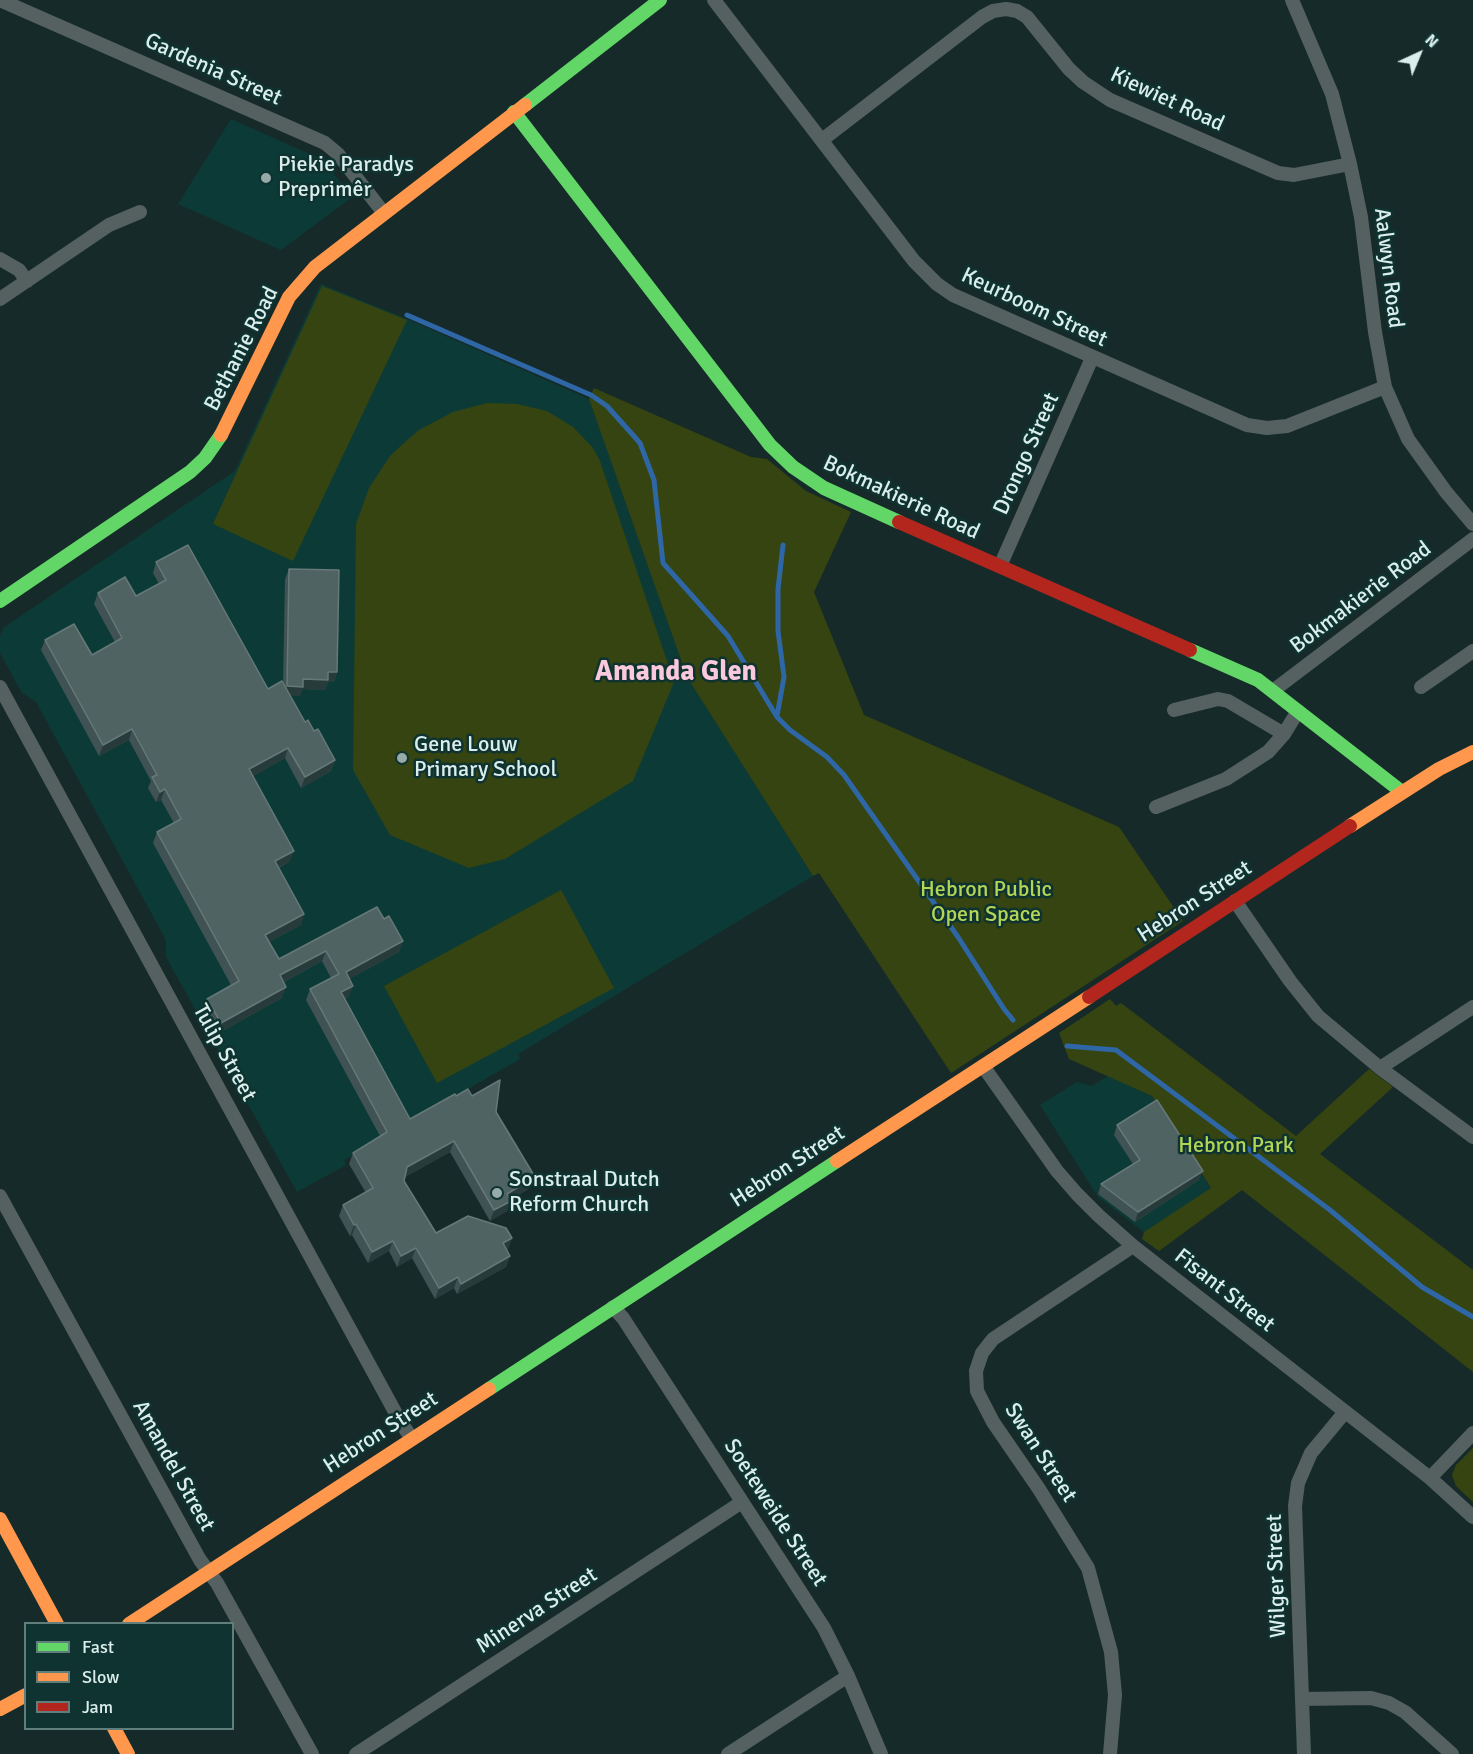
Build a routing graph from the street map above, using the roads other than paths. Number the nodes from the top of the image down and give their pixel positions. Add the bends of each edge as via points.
1 (0, 0) edge
2 (660, 0) edge
3 (714, 0) edge
4 (1292, 0) edge
5 (514, 112) junction
6 (822, 140) junction
7 (1350, 164) junction
8 (140, 212) dead end
9 (383, 212) junction
10 (0, 259) edge
11 (27, 281) junction
12 (0, 299) edge
13 (1092, 358) junction
14 (1385, 387) junction
15 (1473, 524) edge
16 (1473, 539) edge
17 (1000, 566) junction
18 (0, 601) edge
19 (1473, 651) edge
20 (0, 687) edge
21 (1421, 687) dead end
22 (1274, 690) junction
23 (1174, 710) dead end
24 (1298, 711) junction
25 (1284, 734) junction
26 (1473, 752) edge
27 (1402, 792) junction
28 (1156, 807) dead end
29 (1235, 901) junction
30 (1473, 1007) edge
31 (983, 1065) junction
32 (1380, 1068) junction
33 (1473, 1137) edge
34 (0, 1196) edge
35 (1133, 1246) junction
36 (613, 1307) junction
37 (1345, 1412) junction
38 (1473, 1433) edge
39 (412, 1439) junction
40 (1430, 1478) junction
41 (742, 1502) junction
42 (1473, 1517) edge
43 (0, 1519) edge
44 (209, 1571) junction
45 (56, 1622) edge
46 (131, 1622) edge
47 (848, 1676) junction
48 (24, 1696) edge
49 (1302, 1699) junction
50 (0, 1709) edge
51 (115, 1730) edge
52 (128, 1754) edge
53 (312, 1754) edge
54 (356, 1754) edge
55 (728, 1754) edge
56 (881, 1754) edge
57 (1110, 1754) edge
58 (1304, 1754) edge
59 (1452, 1754) edge

1 - 9 street, Gardenia Street via 325,143
2 - 5 street, Bethanie Road
3 - 6 street, Keurboom Street
4 - 7 street, Aalwyn Road via 1332,94
5 - 9 street, Bethanie Road
5 - 17 street, Bokmakierie Road via 779,455 824,488
6 - 7 street, Kiewiet Road via 982,17 1006,9 1027,17 1069,69 1110,100 1278,173 1294,175
6 - 13 street, Keurboom Street via 914,261 937,284 973,306
7 - 14 street, Aalwyn Road
8 - 11 street via 109,225
9 - 18 street, Bethanie Road via 320,262 289,297 225,430 205,458
10 - 11 street via 19,270
11 - 12 street
13 - 14 street, Keurboom Street via 1237,422 1257,427 1287,426
13 - 17 street, Drongo Street
14 - 15 street, Aalwyn Road via 1408,439
16 - 22 street, Bokmakierie Road
17 - 22 street, Bokmakierie Road
19 - 21 street
20 - 39 street, Tulip Street
22 - 24 street, Bokmakierie Road
23 - 25 street via 1228,700
24 - 25 street
24 - 27 street, Bokmakierie Road
25 - 28 street via 1268,752 1226,779
26 - 27 street, Hebron Street
27 - 29 street, Hebron Street
29 - 31 street, Hebron Street
29 - 32 street via 1306,1003
30 - 32 street
31 - 35 street, Fisant Street via 1057,1171
31 - 36 street, Hebron Street
32 - 33 street
34 - 44 street, Amandel Street
35 - 37 street, Fisant Street
35 - 57 street, Swan Street via 993,1339 978,1362 976,1381 981,1401 993,1422 1088,1568 1111,1652 1115,1695
36 - 39 street, Hebron Street
36 - 41 street, Soeteweide Street
37 - 40 street, Fisant Street
37 - 49 street, Wilger Street via 1311,1453 1298,1483 1295,1506
38 - 40 street
39 - 44 street, Hebron Street
40 - 42 street, Fisant Street
41 - 47 street, Soeteweide Street via 824,1628
41 - 54 street, Minerva Street
43 - 45 street
44 - 46 street, Hebron Street
44 - 53 street, Amandel Street
47 - 55 street
47 - 56 street, Soeteweide Street
48 - 50 street
49 - 58 street, Wilger Street
49 - 59 street via 1371,1698 1389,1703 1405,1712
51 - 52 street

